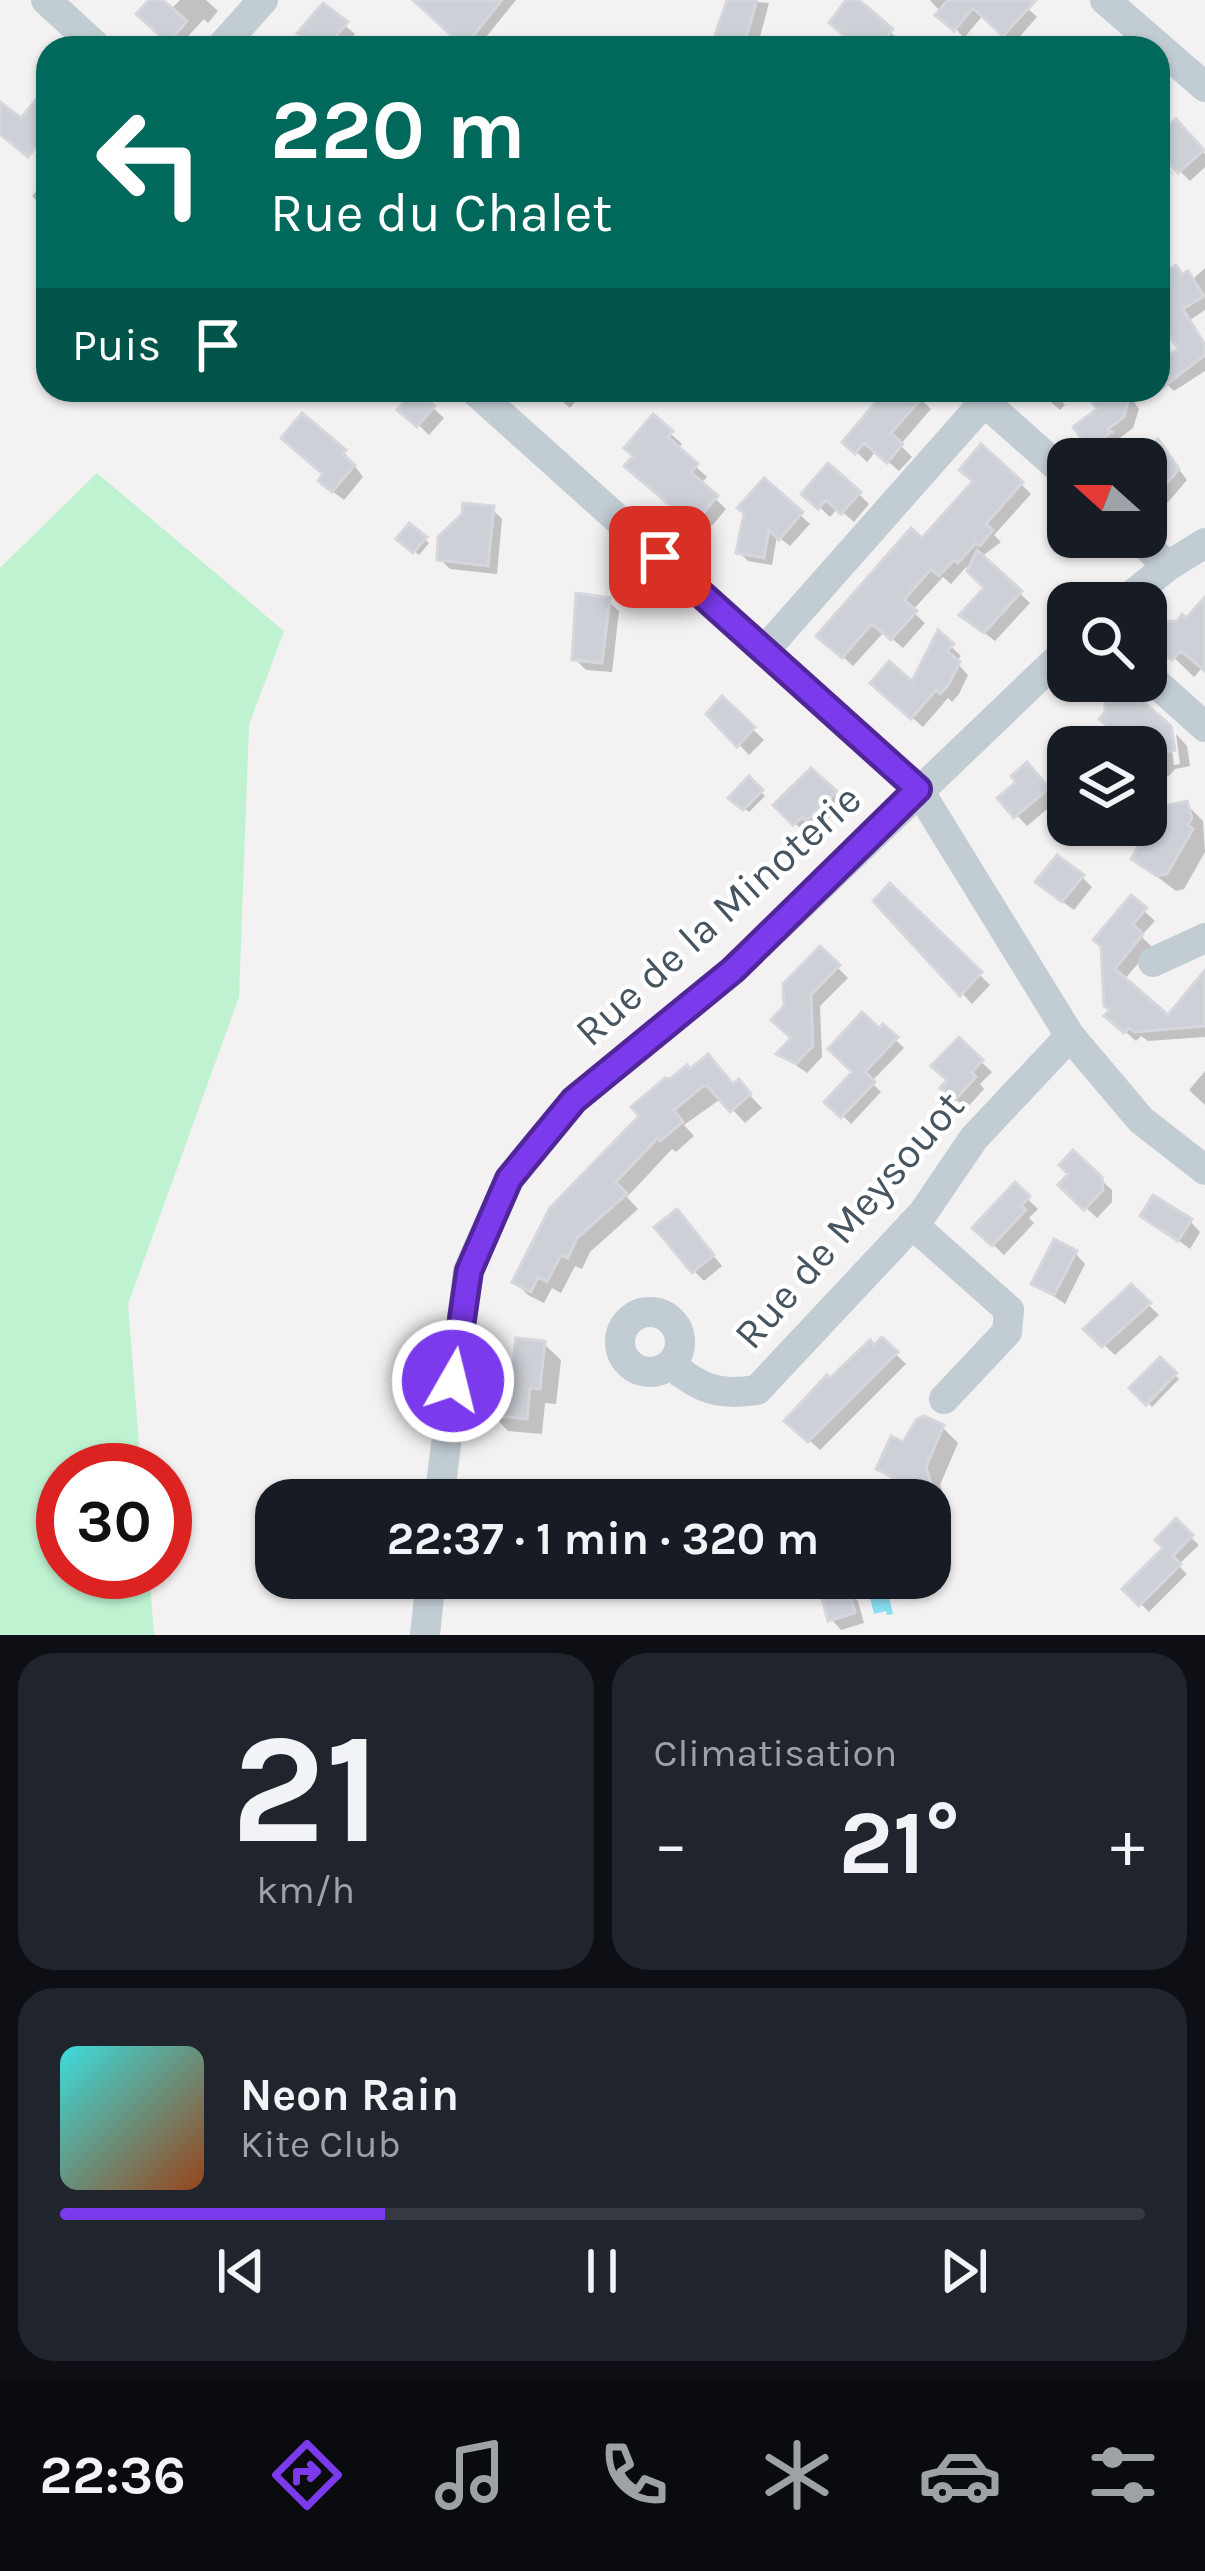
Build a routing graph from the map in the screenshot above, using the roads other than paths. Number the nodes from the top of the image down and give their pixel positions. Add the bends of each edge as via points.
1 (46, 0) edge
2 (263, 0) edge
3 (1105, 0) edge
4 (85, 36) edge
5 (231, 36) edge
6 (1146, 36) edge
7 (1170, 57) edge
8 (1205, 87) edge
9 (487, 402) edge
10 (973, 402) edge
11 (985, 402) edge
12 (1047, 457) edge
13 (1205, 543) edge
14 (1159, 558) edge
15 (1168, 566) junction
16 (1148, 582) edge
17 (764, 651) junction
18 (1047, 669) edge
19 (1167, 693) edge
20 (1205, 727) edge
21 (918, 789) junction
22 (1205, 938) edge
23 (1153, 962) dead end
24 (1070, 1036) junction
25 (1205, 1171) edge
26 (912, 1224) junction
27 (671, 1364) dead end
28 (944, 1399) dead end
29 (442, 1479) edge
30 (429, 1599) edge
31 (425, 1635) edge

1 - 4 street
2 - 5 street
3 - 6 street
7 - 8 street
9 - 17 street
10 - 17 street
11 - 12 street
13 - 15 street
14 - 15 street
15 - 16 street
17 - 21 street
18 - 21 street, Rue de la Minoterie
19 - 20 street
21 - 24 street
21 - 29 street, Rue de la Minoterie via 733,970 574,1100 509,1179 469,1271
22 - 23 street
24 - 25 street via 1141,1120
24 - 26 street, Rue de Meysouot via 974,1138
26 - 27 street, Rue de Meysouot via 757,1390 726,1395
26 - 28 street via 1009,1310 1007,1332
30 - 31 street

